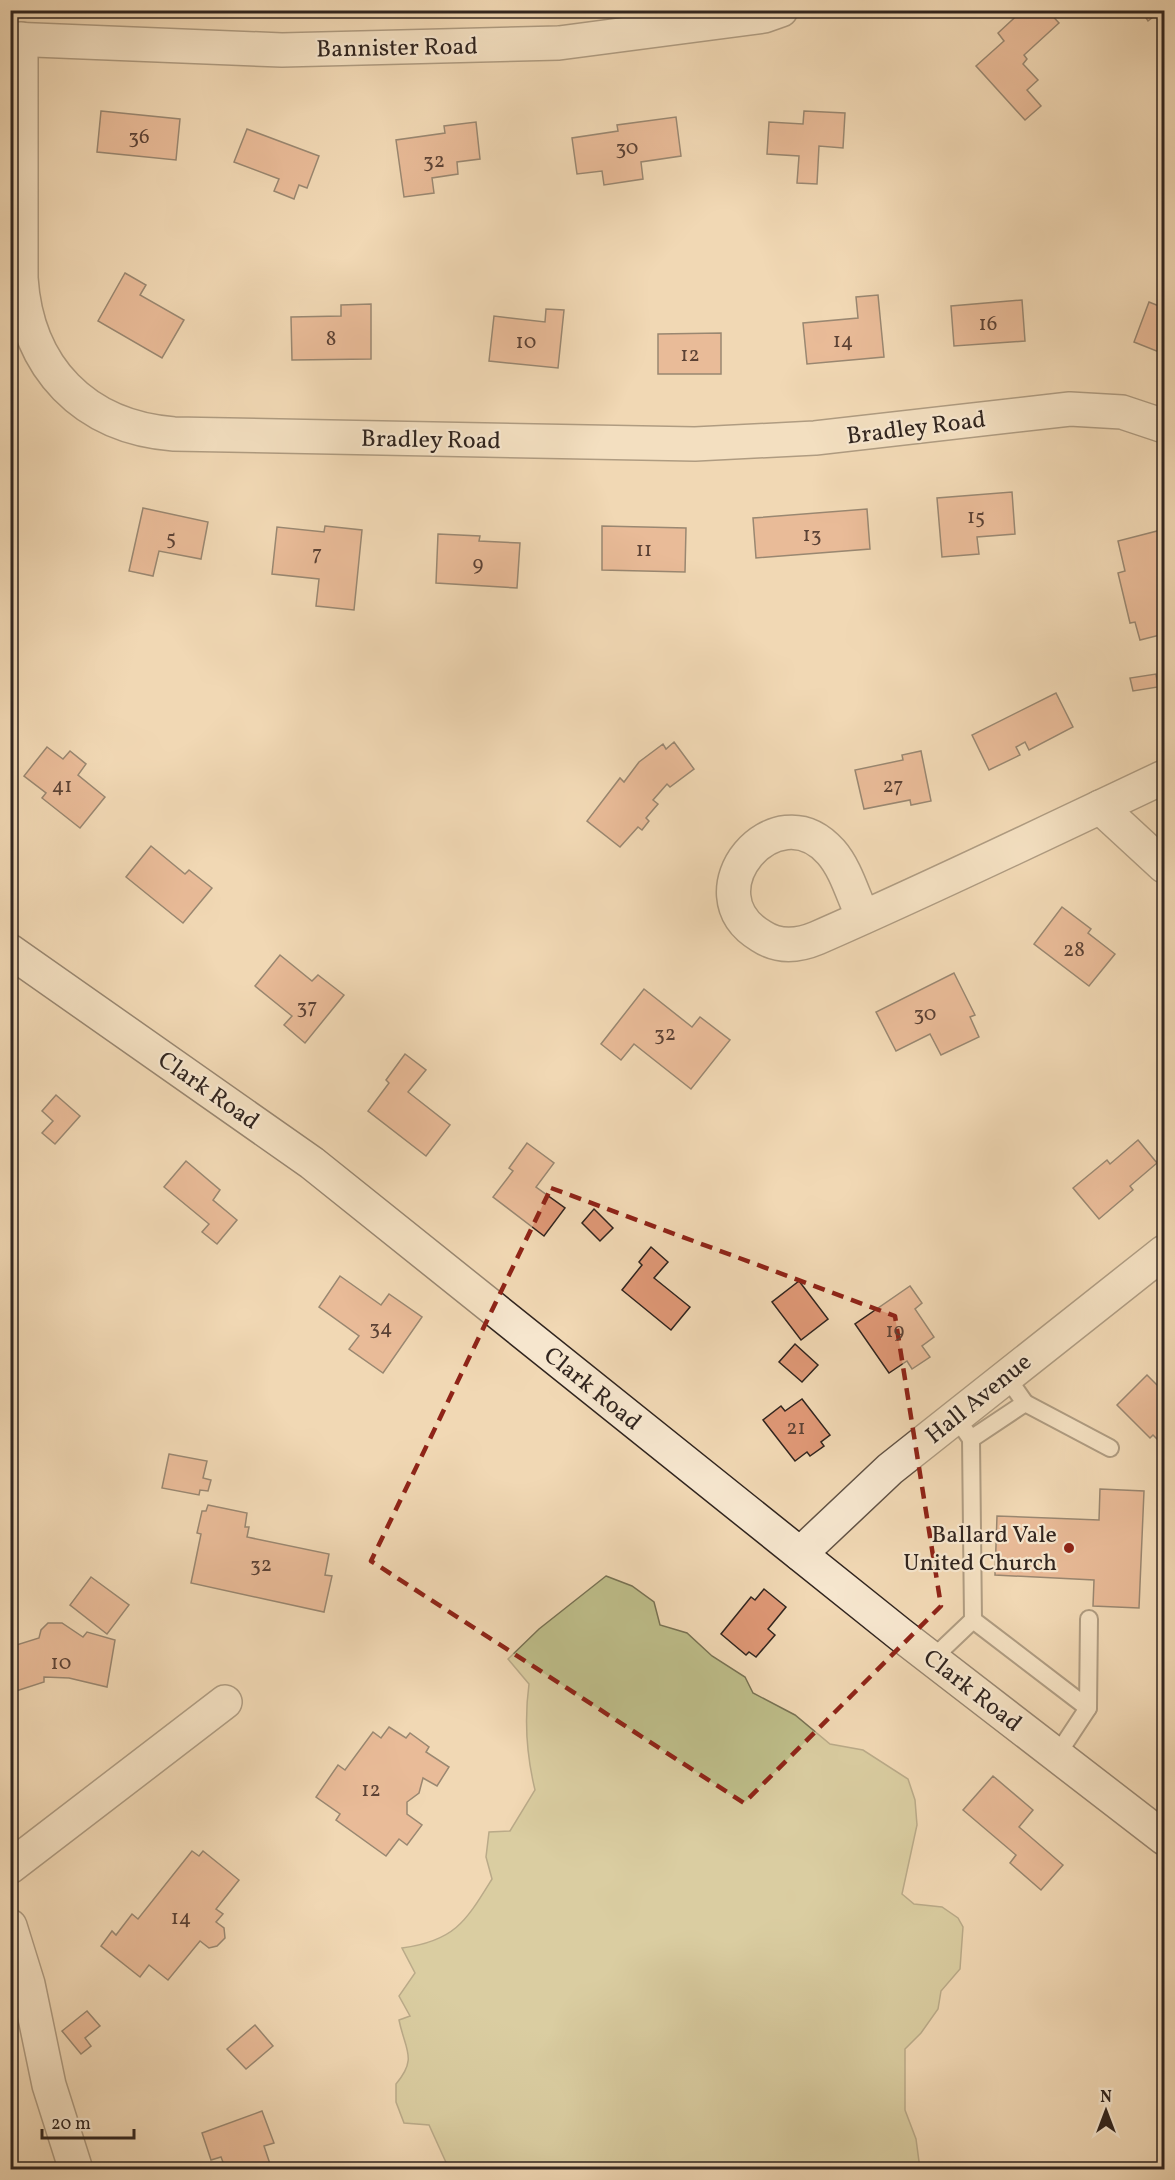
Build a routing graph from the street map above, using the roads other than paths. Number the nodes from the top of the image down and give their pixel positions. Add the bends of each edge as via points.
1 (781, 10) edge
2 (16, 39) edge
3 (1164, 426) edge
4 (1164, 777) edge
5 (1100, 807) junction
6 (1164, 866) edge
7 (862, 917) dead end
8 (10, 951) edge
9 (1164, 1252) edge
10 (1006, 1376) junction
11 (1025, 1403) junction
12 (963, 1428) junction
13 (1110, 1448) dead end
14 (800, 1554) junction
15 (1089, 1619) dead end
16 (973, 1620) junction
17 (932, 1659) junction
18 (225, 1702) dead end
19 (1088, 1708) junction
20 (1057, 1755) junction
21 (1164, 1838) edge
22 (10, 1867) edge
23 (10, 1926) edge
24 (76, 2169) edge

1 - 2 street, Bannister Road via 764,16 559,43 282,50
2 - 3 street, Bradley Road via 21,278 28,325 65,387 94,410 126,426 174,434 695,444 815,438 1070,409 1122,412
4 - 5 street
5 - 6 street
5 - 7 street
8 - 14 street, Clark Road via 312,1163
9 - 10 street, Hall Avenue
10 - 11 lane
10 - 12 street, Hall Avenue
11 - 12 lane
11 - 13 lane
12 - 14 street, Hall Avenue via 890,1468
12 - 16 lane
14 - 17 street, Clark Road
15 - 19 lane
16 - 17 lane
16 - 19 lane
17 - 20 street, Clark Road
18 - 22 street
19 - 20 lane
20 - 21 street, Clark Road
23 - 24 street via 28,1984 49,2085

